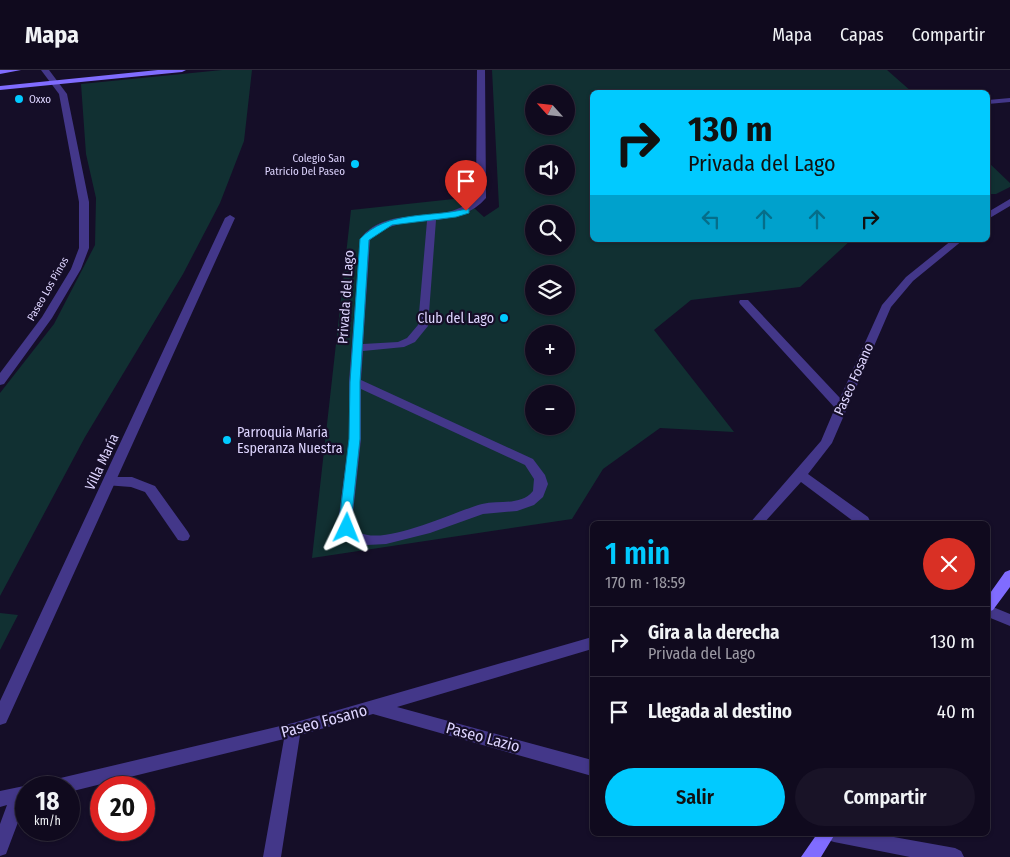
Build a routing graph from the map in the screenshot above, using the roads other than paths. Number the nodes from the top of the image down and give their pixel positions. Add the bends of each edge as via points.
1 (16, 70) edge
2 (45, 70) edge
3 (182, 70) edge
4 (480, 70) edge
5 (0, 72) edge
6 (55, 82) junction
7 (0, 88) edge
8 (1010, 100) edge
9 (990, 102) edge
10 (1010, 202) edge
11 (990, 215) edge
12 (432, 216) junction
13 (230, 218) dead end
14 (956, 242) edge
15 (744, 302) dead end
16 (357, 348) junction
17 (0, 381) edge
18 (355, 382) junction
19 (842, 408) junction
20 (800, 475) junction
21 (109, 482) junction
22 (758, 521) edge
23 (863, 521) dead end
24 (183, 536) dead end
25 (1010, 576) edge
26 (990, 603) edge
27 (990, 612) edge
28 (1010, 620) edge
29 (590, 644) edge
30 (373, 707) junction
31 (0, 718) edge
32 (293, 730) junction
33 (590, 767) edge
34 (80, 781) edge
35 (15, 796) edge
36 (0, 799) edge
37 (15, 813) edge
38 (826, 836) edge
39 (845, 836) edge
40 (0, 848) edge
41 (272, 857) edge
42 (810, 857) edge
43 (955, 857) edge

1 - 5 street
2 - 6 street, Paseo Los Pinos
3 - 6 street
4 - 12 street, Privada del Lago via 481,198 476,206 456,215
6 - 7 street
6 - 17 street, Paseo Los Pinos via 63,94 84,202 84,248 76,269 47,318
8 - 9 street
10 - 11 street
12 - 16 street, Privada del Lago via 389,222 365,239
12 - 16 street via 424,326 411,340 400,345
13 - 21 street, Villa María
14 - 19 street, Paseo Fosano via 893,296
15 - 19 street
16 - 18 street, Privada del Lago
18 - 18 street, Privada del Lago via 519,457 536,468 542,484 539,492 525,504 485,508 388,540 369,541 354,536 345,523 355,439
19 - 20 street, Paseo Fosano via 826,442
20 - 22 street, Paseo Fosano
20 - 23 street
21 - 24 street via 132,482 150,489
21 - 31 street, Villa María
25 - 26 street
27 - 28 street
29 - 30 street, Paseo Fosano
30 - 32 street, Paseo Fosano
30 - 33 street, Paseo Lazio
32 - 34 street, Paseo Fosano
32 - 41 street
35 - 36 street
37 - 40 street
38 - 42 street
39 - 43 street

